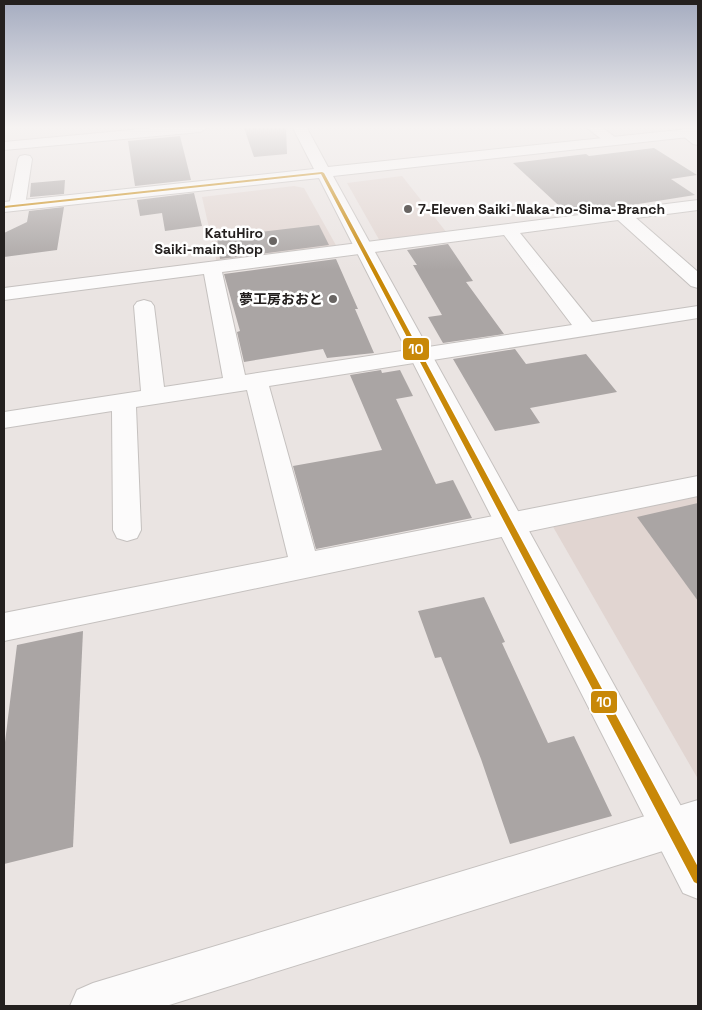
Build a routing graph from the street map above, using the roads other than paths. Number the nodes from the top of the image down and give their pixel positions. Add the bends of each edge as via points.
1 (20, 175) edge
2 (302, 175) edge
3 (323, 175) edge
4 (698, 205) edge
5 (10, 206) edge
6 (622, 214) junction
7 (508, 229) junction
8 (362, 248) junction
9 (212, 267) junction
10 (698, 282) edge
11 (4, 294) edge
12 (144, 306) dead end
13 (698, 312) edge
14 (587, 330) junction
15 (420, 356) junction
16 (246, 383) junction
17 (153, 397) junction
18 (124, 402) junction
19 (4, 424) edge
20 (698, 486) edge
21 (510, 526) junction
22 (127, 530) dead end
23 (305, 567) junction
24 (4, 627) edge
25 (685, 824) edge
26 (698, 878) edge
27 (93, 1006) edge

1 - 5 street
2 - 5 street
3 - 8 street
4 - 6 street
6 - 7 street
6 - 10 street
7 - 8 street
7 - 14 street
8 - 9 street
8 - 15 street
9 - 11 street
9 - 16 street
12 - 17 street
13 - 14 street
14 - 15 street
15 - 16 street
15 - 21 street
16 - 17 street
16 - 23 street
17 - 18 street
18 - 19 street
18 - 22 street
20 - 21 street
21 - 23 street
21 - 25 street
23 - 24 street
25 - 26 street
25 - 27 street

